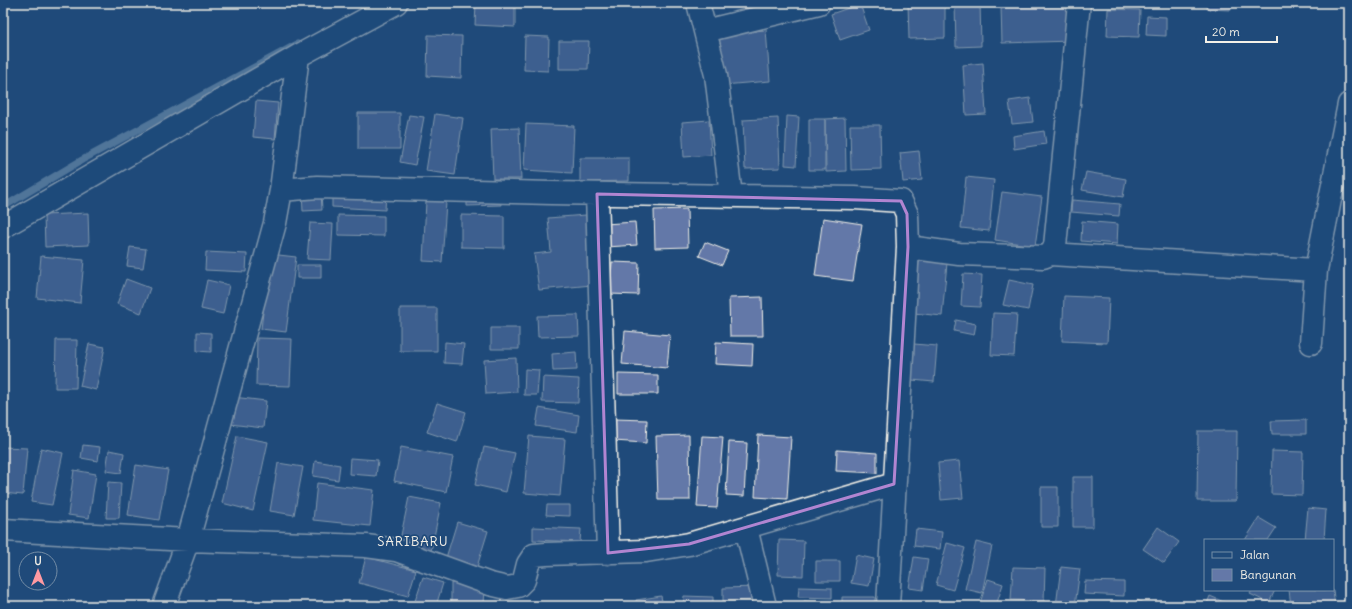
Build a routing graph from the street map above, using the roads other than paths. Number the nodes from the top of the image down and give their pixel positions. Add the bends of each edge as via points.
1 (396, 3) edge
2 (698, 3) edge
3 (818, 3) edge
4 (1078, 3) edge
5 (706, 31) junction
6 (298, 56) junction
7 (1349, 104) edge
8 (281, 190) junction
9 (597, 194) junction
10 (731, 196) junction
11 (3, 227) edge
12 (908, 246) junction
13 (1050, 254) junction
14 (1316, 270) junction
15 (1311, 343) dead end
16 (894, 484) junction
17 (746, 528) junction
18 (3, 530) edge
19 (188, 540) junction
20 (608, 553) junction
21 (164, 606) edge
22 (765, 606) edge
23 (888, 606) edge

1 - 6 street
2 - 5 street
3 - 5 street
4 - 13 street via 1054,246
5 - 10 street via 716,75
6 - 8 street
6 - 11 street
7 - 14 street
8 - 9 street via 317,187
8 - 19 street via 275,223
9 - 10 street
9 - 20 street
10 - 12 street via 901,200 907,214
12 - 13 street via 959,254 1043,257
12 - 16 street
13 - 14 street
14 - 15 street
16 - 17 street
16 - 23 street
17 - 20 street via 689,544 646,551
17 - 22 street
18 - 19 street
19 - 20 street via 366,546 396,550 507,588 518,586 524,580 528,564 534,555
19 - 21 street

